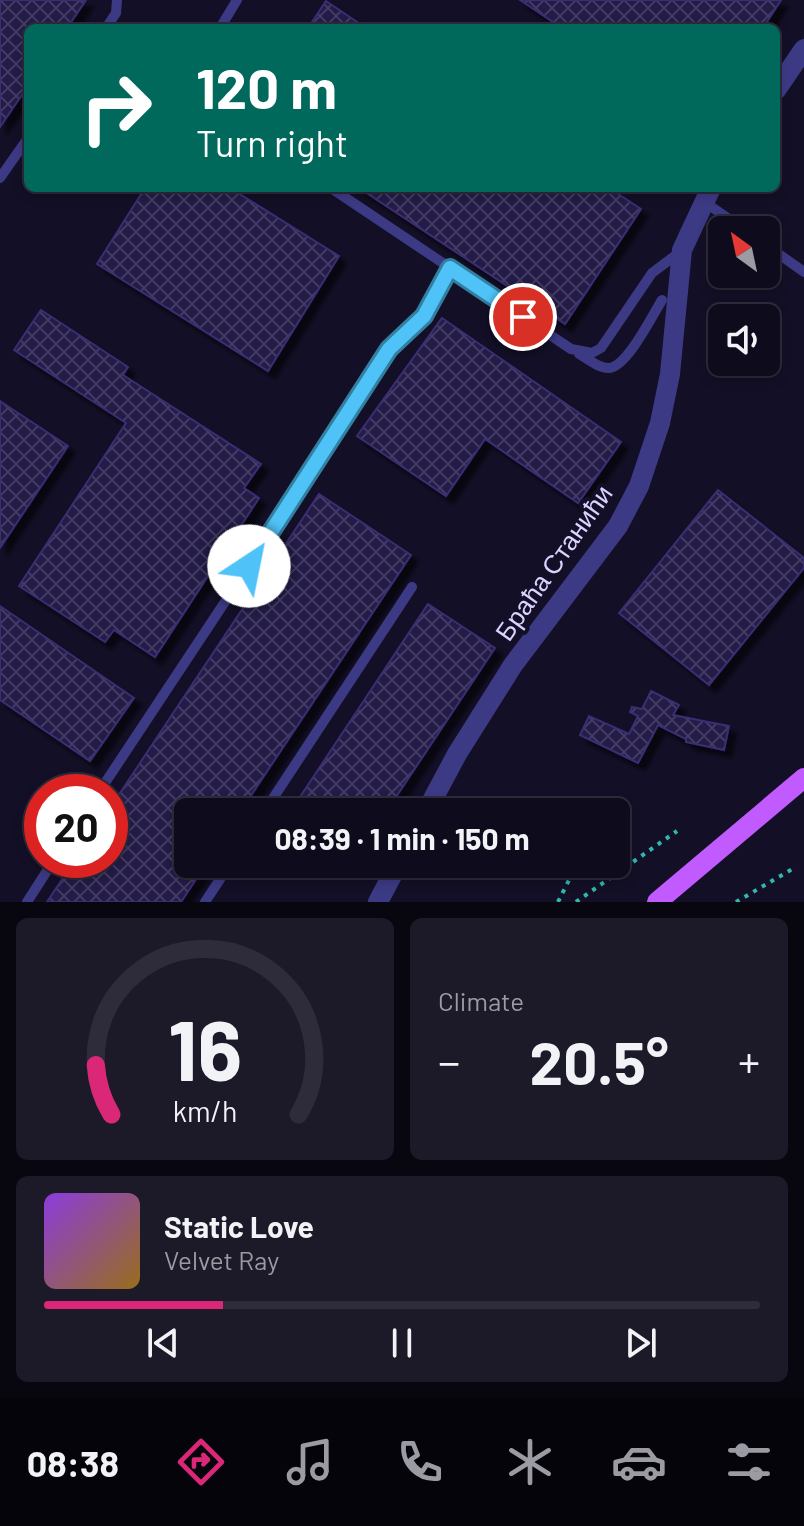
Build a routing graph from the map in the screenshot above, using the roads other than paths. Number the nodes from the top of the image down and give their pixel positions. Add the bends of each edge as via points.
1 (117, 0) edge
2 (237, 0) edge
3 (109, 24) edge
4 (222, 24) edge
5 (804, 49) edge
6 (780, 84) edge
7 (24, 144) edge
8 (0, 178) edge
9 (337, 192) edge
10 (707, 194) edge
11 (730, 216) edge
12 (682, 250) junction
13 (780, 255) edge
14 (450, 268) junction
15 (804, 272) edge
16 (662, 300) dead end
17 (571, 349) junction
18 (412, 587) dead end
19 (111, 774) edge
20 (804, 778) edge
21 (273, 798) edge
22 (433, 798) edge
23 (42, 878) edge
24 (221, 878) edge
25 (391, 878) edge
26 (27, 902) edge
27 (205, 902) edge
28 (378, 902) edge
29 (657, 902) edge

1 - 3 lane
2 - 4 lane
5 - 6 street
7 - 8 lane
9 - 14 lane
10 - 11 lane
10 - 12 street, Браћа Станићи
12 - 17 lane via 652,273 601,348 592,353
12 - 22 street, Браћа Станићи via 670,374 639,486 618,526 513,665
13 - 15 lane
14 - 17 lane
14 - 19 lane via 424,316 389,349
16 - 17 lane via 626,358 614,368 604,369
18 - 21 lane
20 - 29 main road
23 - 26 lane
24 - 27 lane
25 - 28 street

